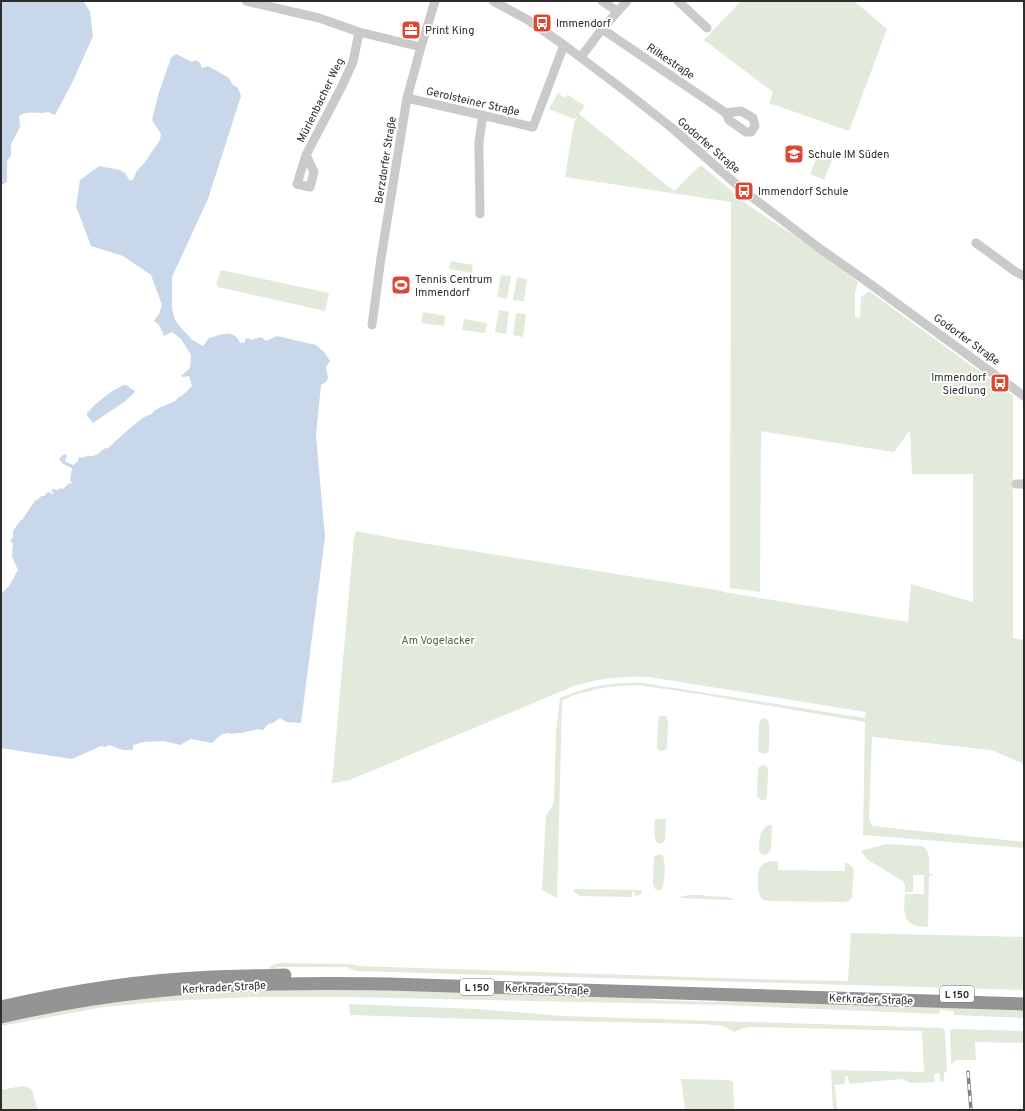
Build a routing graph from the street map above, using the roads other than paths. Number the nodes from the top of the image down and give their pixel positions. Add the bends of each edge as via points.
1 (246, 1) edge
2 (435, 1) edge
3 (492, 1) edge
4 (602, 1) edge
5 (627, 1) edge
6 (678, 1) edge
7 (617, 12) junction
8 (707, 28) dead end
9 (602, 29) junction
10 (359, 32) junction
11 (564, 45) junction
12 (421, 47) junction
13 (581, 57) junction
14 (407, 98) junction
15 (726, 113) dead end
16 (483, 115) junction
17 (306, 156) dead end
18 (480, 214) dead end
19 (976, 243) dead end
20 (1024, 276) edge
21 (372, 326) dead end
22 (1024, 396) edge
23 (1024, 996) edge
24 (1024, 1004) edge
25 (1, 1007) edge
26 (1, 1017) edge

1 - 10 street via 319,18
2 - 12 street, Berzdorfer Straße
3 - 11 street, Godorfer Straße via 528,20
4 - 7 street
5 - 7 street
6 - 8 street
7 - 9 street
9 - 13 street
9 - 15 street, Rilkestraße
10 - 12 street
10 - 17 street, Mürlenbacher Weg via 353,62
11 - 13 street, Godorfer Straße
11 - 16 street, Gerolsteiner Straße via 533,127
12 - 14 street, Berzdorfer Straße
13 - 22 street, Godorfer Straße via 672,128 744,191
14 - 16 street, Gerolsteiner Straße
14 - 21 street, Berzdorfer Straße
16 - 18 street via 479,141
19 - 20 street
23 - 25 highway, Kerkrader Straße / L 150 via 303,974 154,982 51,996
24 - 26 highway, Kerkrader Straße / L 150 via 304,983 158,990 54,1005

